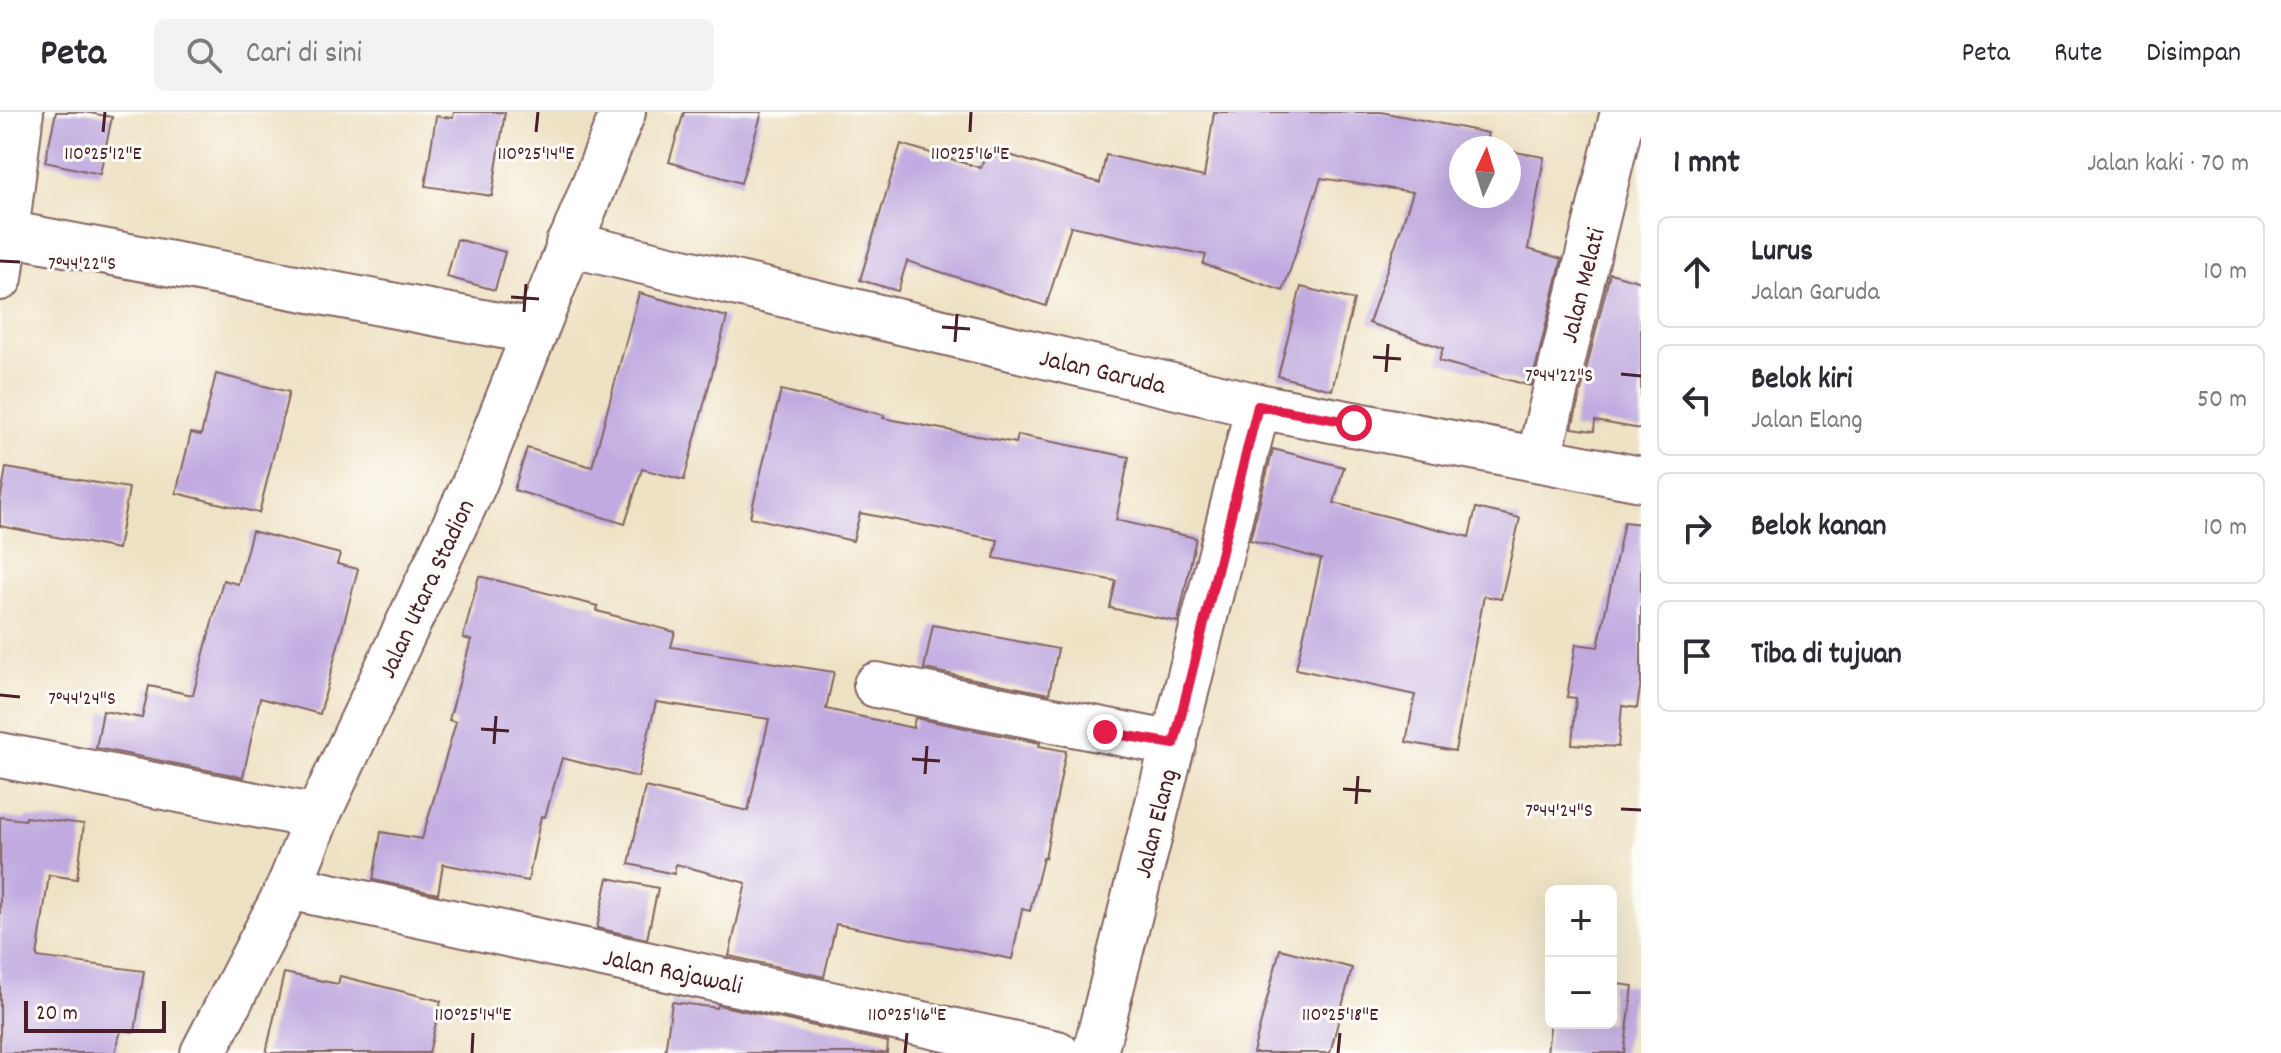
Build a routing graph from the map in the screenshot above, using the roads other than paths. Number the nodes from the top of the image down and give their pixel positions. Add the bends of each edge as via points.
1 (21, 112) edge
2 (623, 112) edge
3 (1623, 112) edge
4 (6, 233) junction
5 (568, 244) junction
6 (0, 278) edge
7 (535, 332) junction
8 (1258, 406) junction
9 (1539, 458) junction
10 (1641, 479) edge
11 (876, 685) dead end
12 (1174, 744) junction
13 (0, 755) edge
14 (317, 817) junction
15 (289, 887) junction
16 (203, 1053) edge
17 (1057, 1053) edge
18 (1095, 1053) edge

1 - 4 street
2 - 5 street, Jalan Utara Stadion
3 - 9 street, Jalan Melati
4 - 6 street
4 - 7 street
5 - 7 street, Jalan Utara Stadion
5 - 8 street, Jalan Garuda
7 - 14 street, Jalan Utara Stadion via 474,484
8 - 9 street, Jalan Garuda
8 - 12 street, Jalan Elang
9 - 10 street, Jalan Garuda
11 - 12 street
12 - 18 street, Jalan Elang
13 - 14 street
14 - 15 street, Jalan Utara Stadion
15 - 16 street, Jalan Utara Stadion
15 - 17 street, Jalan Rajawali

